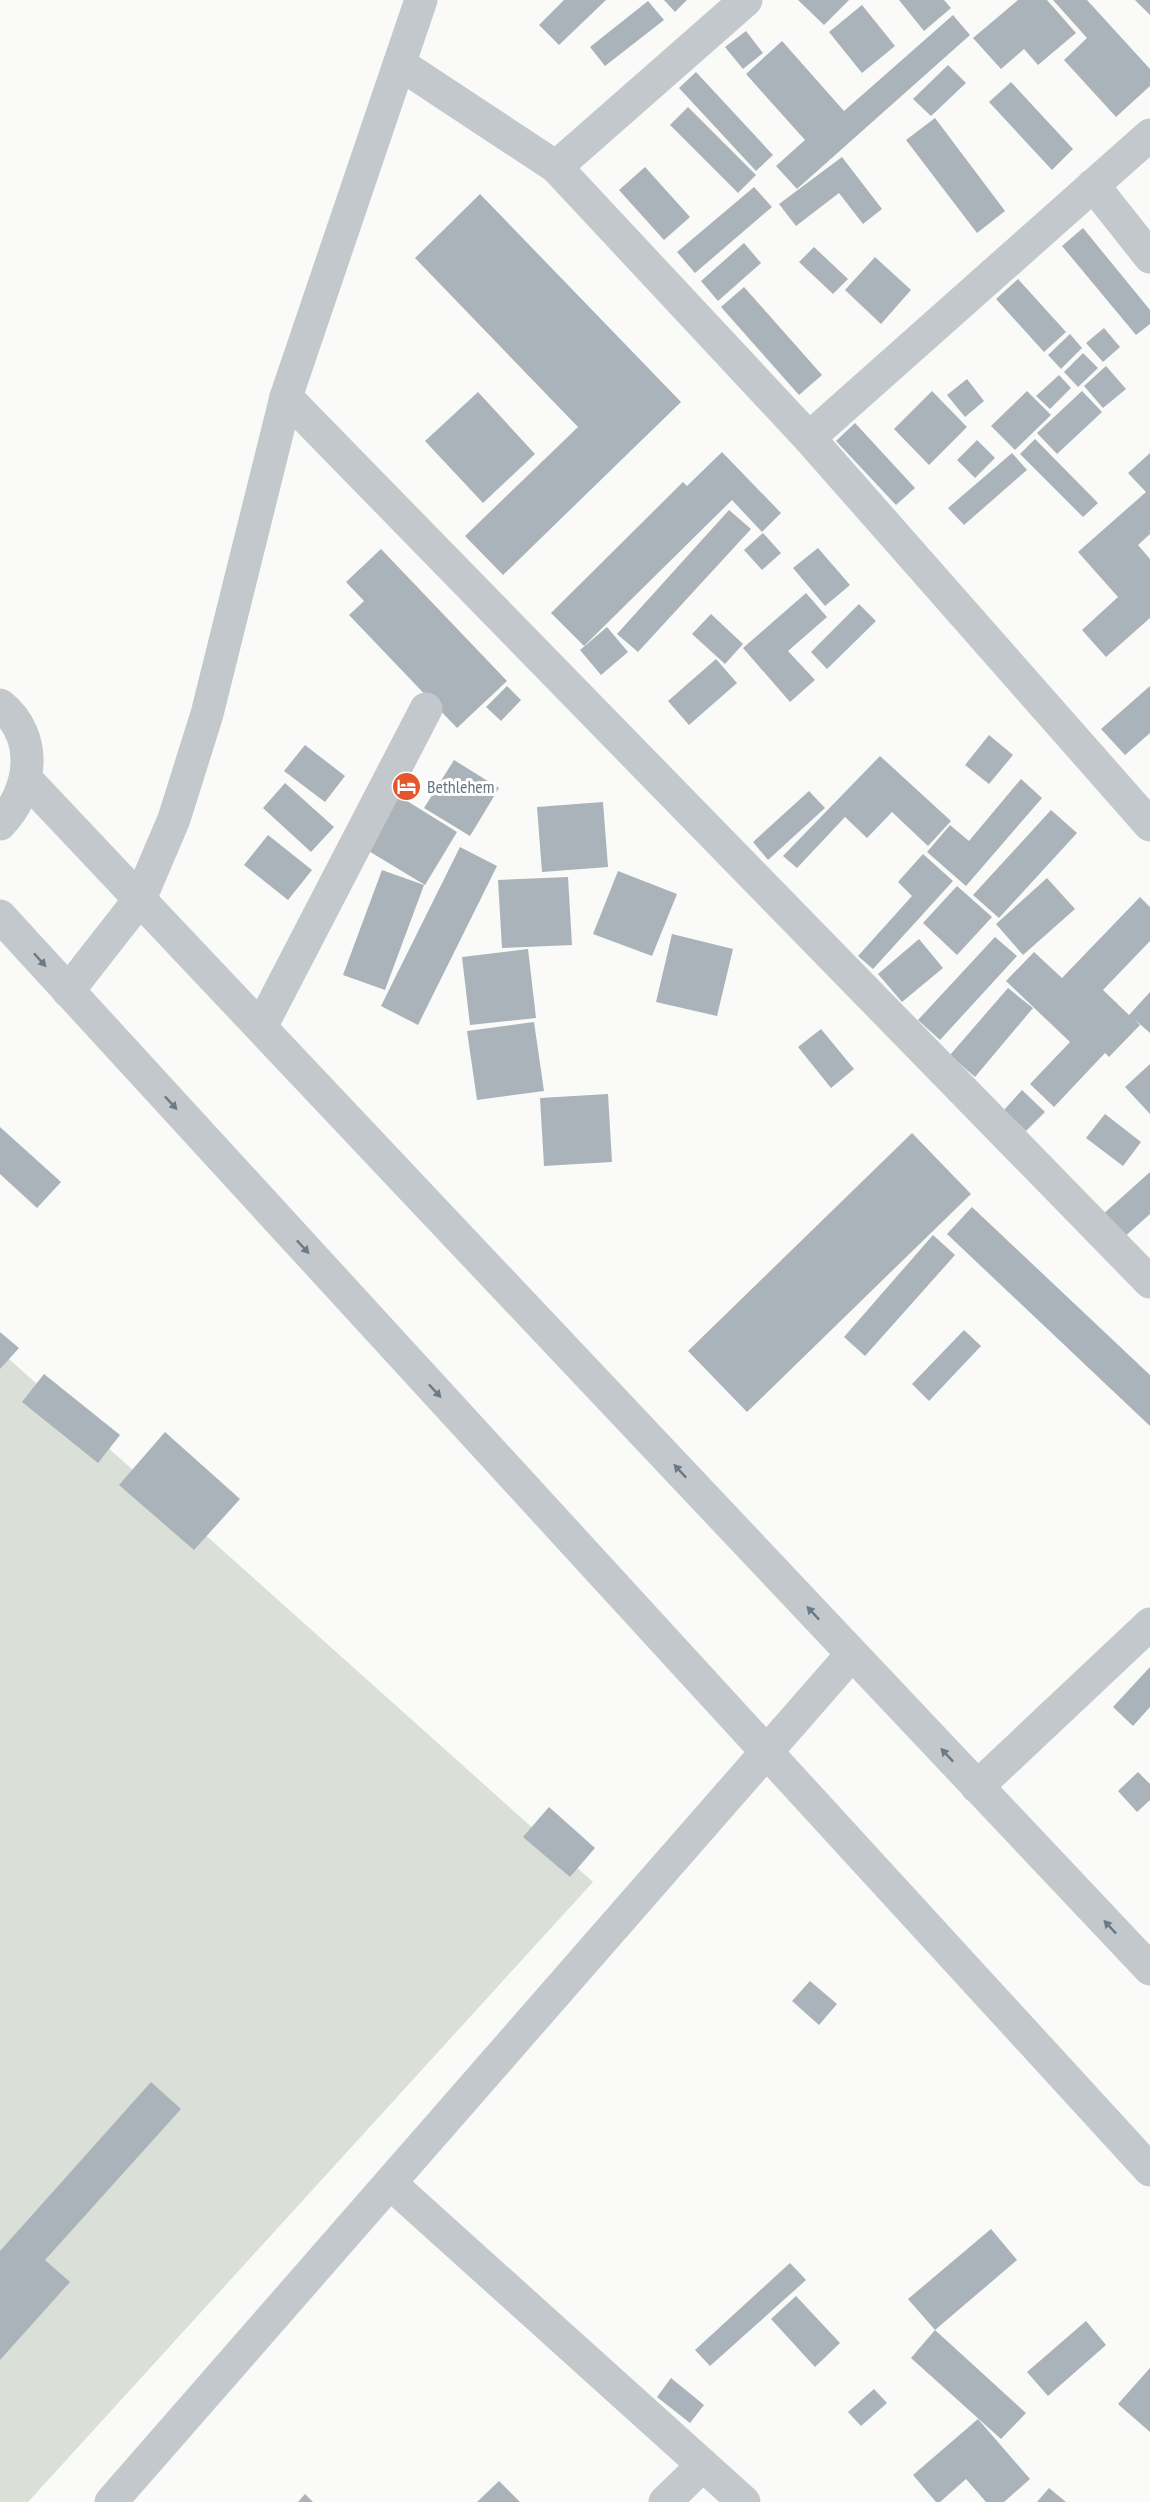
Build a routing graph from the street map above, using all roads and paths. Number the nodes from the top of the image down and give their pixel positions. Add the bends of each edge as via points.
1 (421, 0) edge
2 (746, 0) edge
3 (400, 64) junction
4 (1150, 135) edge
5 (556, 167) junction
6 (1093, 185) junction
7 (1150, 257) edge
8 (286, 397) junction
9 (809, 438) junction
10 (0, 705) edge
11 (426, 709) dead end
12 (26, 778) junction
13 (1145, 808) edge
14 (0, 824) edge
15 (140, 899) junction
16 (0, 916) edge
17 (68, 991) junction
18 (261, 1027) junction
19 (1150, 1282) edge
20 (1150, 1624) edge
21 (852, 1654) junction
22 (766, 1752) junction
23 (978, 1787) junction
24 (1150, 1970) edge
25 (1150, 2170) edge
26 (390, 2183) junction
27 (703, 2465) junction
28 (111, 2502) edge
29 (665, 2502) edge
30 (744, 2502) edge

1 - 3 street
2 - 5 street
3 - 5 street
3 - 8 street
4 - 6 street
5 - 9 street
6 - 7 street
6 - 9 street
8 - 15 street via 195,756 174,819
8 - 19 street
9 - 13 street
10 - 12 street via 17,724 25,742
11 - 18 street
12 - 14 street via 21,796
12 - 15 street
15 - 17 street
15 - 18 street
16 -> 17 street
17 -> 22 street
21 -> 18 street
20 - 23 street
21 - 22 street
23 -> 21 street
22 - 25 street
22 - 26 street
24 -> 23 street
26 - 27 street
26 - 28 street
27 - 29 street
27 - 30 street

